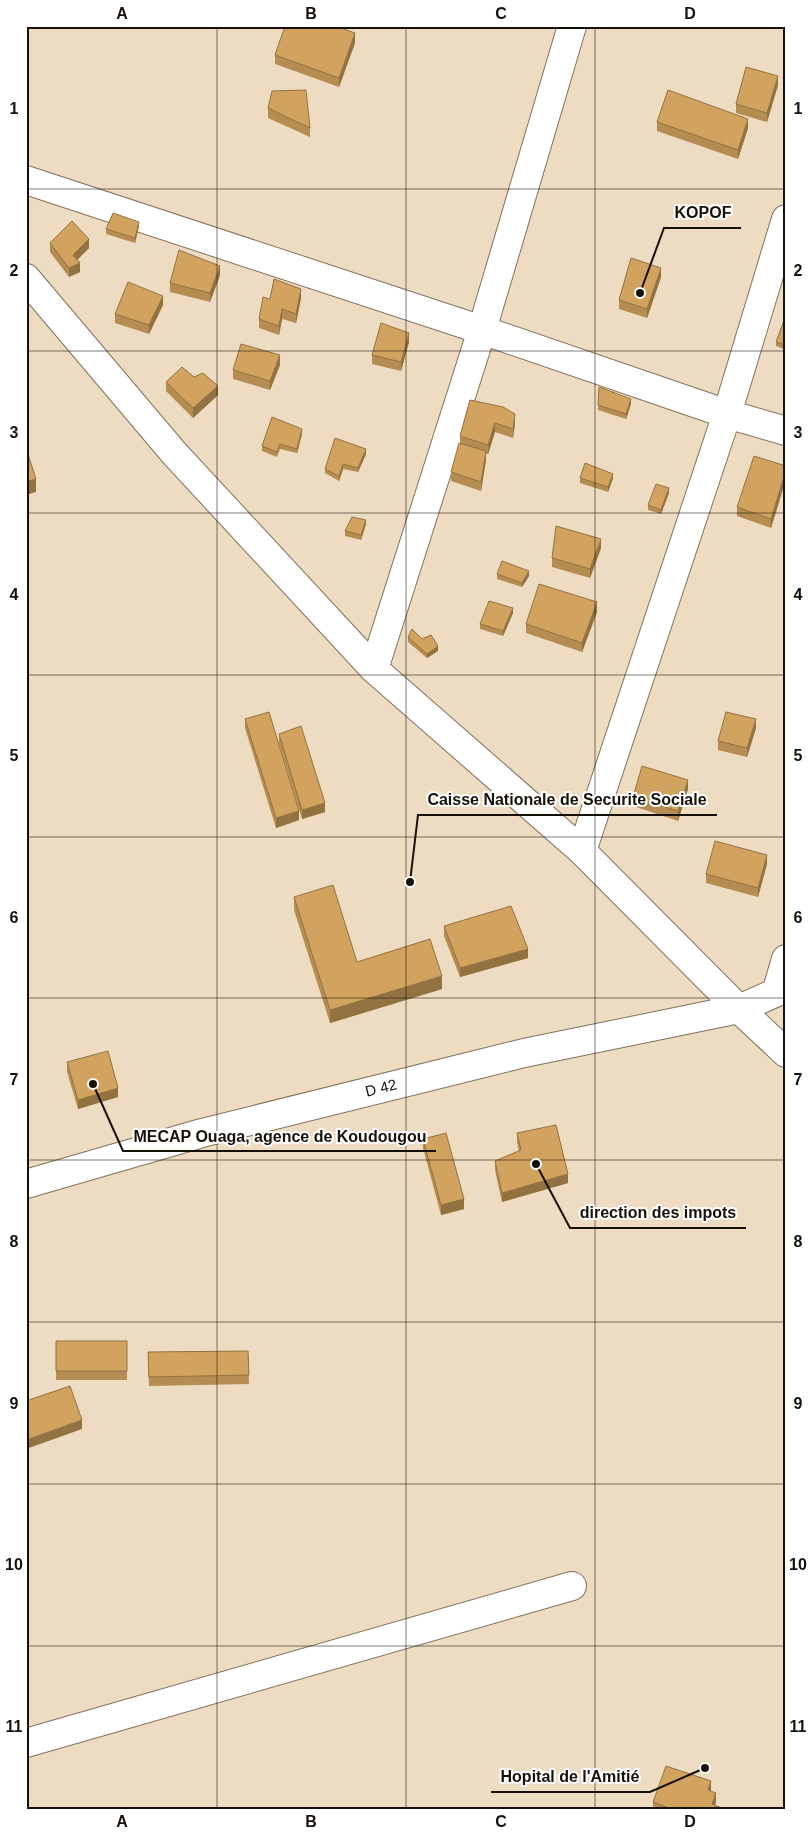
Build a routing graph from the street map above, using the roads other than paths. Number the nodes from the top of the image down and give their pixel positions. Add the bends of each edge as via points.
1 (572, 26) edge
2 (26, 180) edge
3 (786, 219) edge
4 (26, 278) edge
5 (482, 330) junction
6 (728, 414) junction
7 (786, 430) edge
8 (374, 669) junction
9 (582, 851) junction
10 (786, 958) edge
11 (783, 989) edge
12 (739, 1009) junction
13 (786, 1053) edge
14 (26, 1184) edge
15 (572, 1586) dead end
16 (26, 1743) edge

1 - 5 street
2 - 5 street
3 - 6 street
4 - 8 street via 174,453
5 - 6 street
5 - 8 street
6 - 7 street
6 - 9 street
8 - 9 street
9 - 12 street
10 - 11 street
11 - 12 street, D 42
12 - 13 street
12 - 14 street, D 42 / D 42 via 524,1052 202,1133
15 - 16 street

